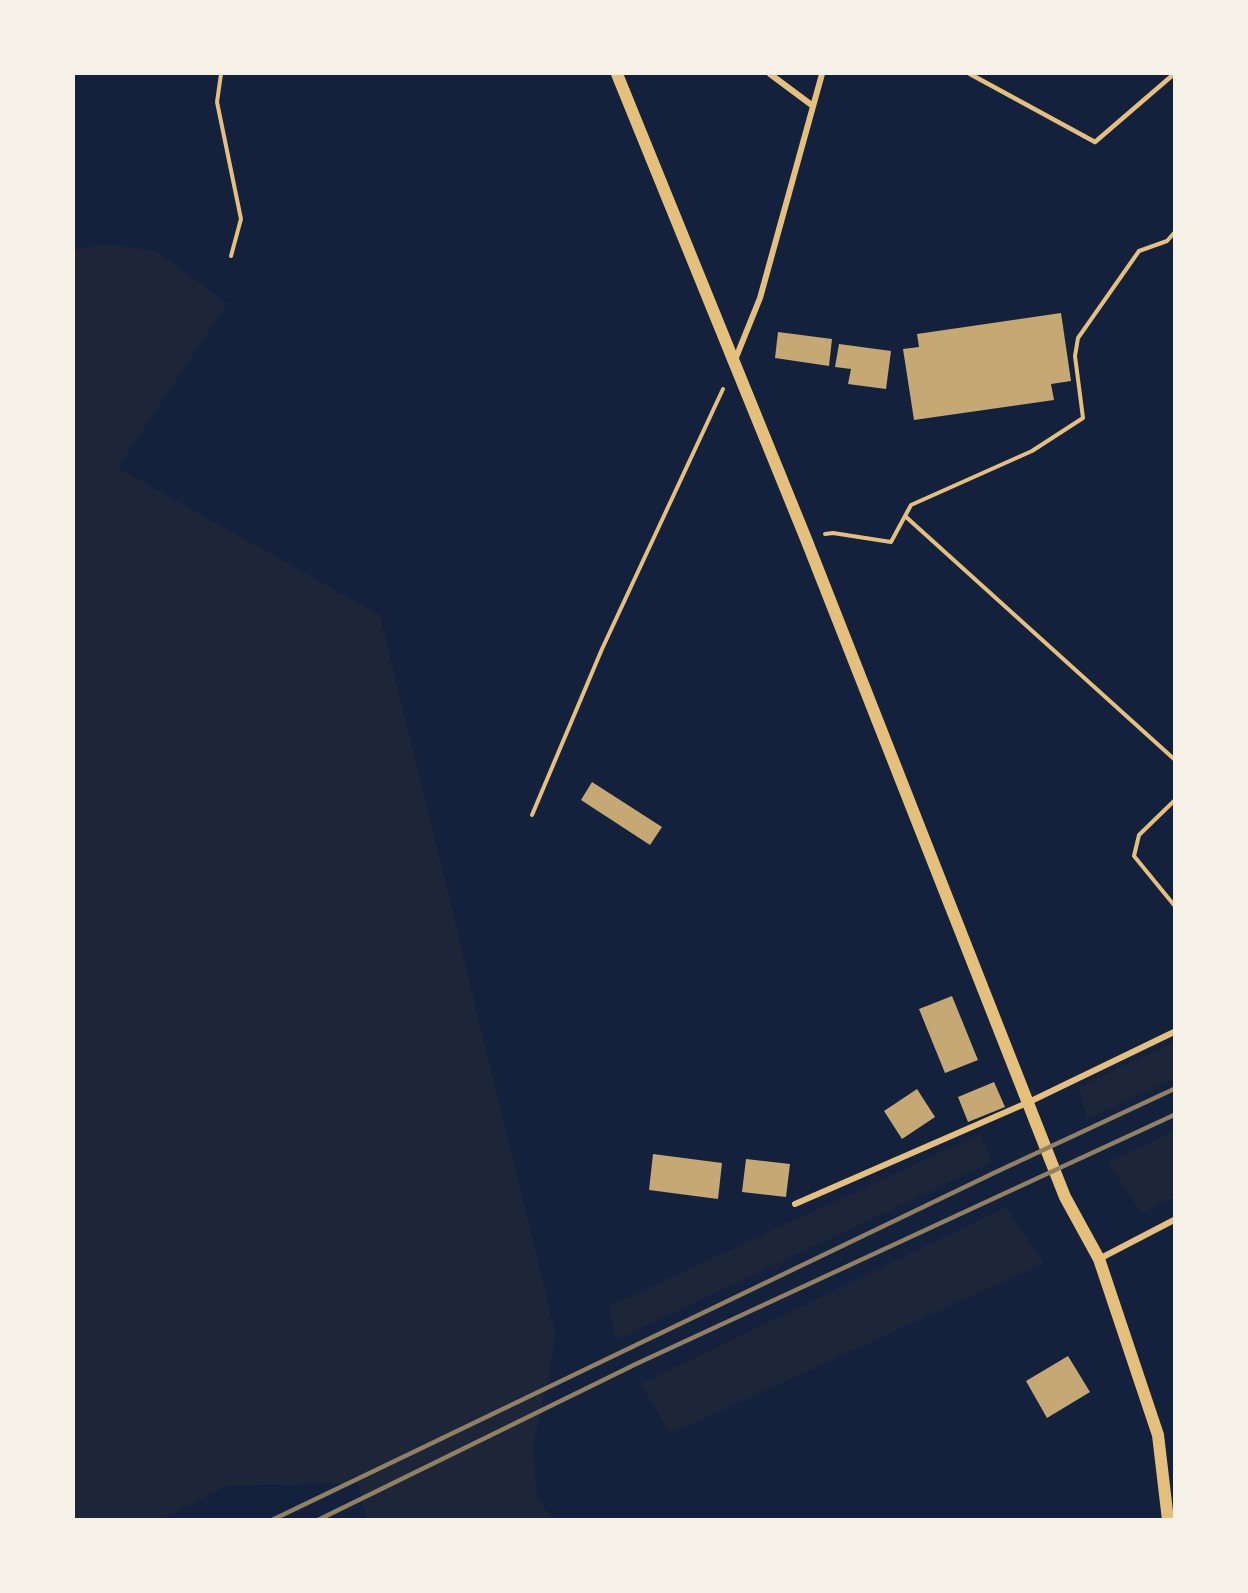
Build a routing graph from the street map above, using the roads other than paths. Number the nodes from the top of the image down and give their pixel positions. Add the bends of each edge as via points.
1 (617, 74) edge
2 (770, 74) edge
3 (822, 74) edge
4 (970, 74) edge
5 (1174, 74) edge
6 (813, 106) junction
7 (734, 363) junction
8 (1174, 1032) edge
9 (1029, 1102) junction
10 (795, 1204) dead end
11 (1174, 1220) edge
12 (1099, 1258) junction
13 (1168, 1520) edge

1 - 7 main road
2 - 6 street
3 - 6 street
4 - 5 lane via 1095,142
6 - 7 street via 760,298
7 - 9 main road
8 - 9 street
9 - 10 street
9 - 12 main road via 1065,1197
11 - 12 street
12 - 13 main road via 1158,1435

